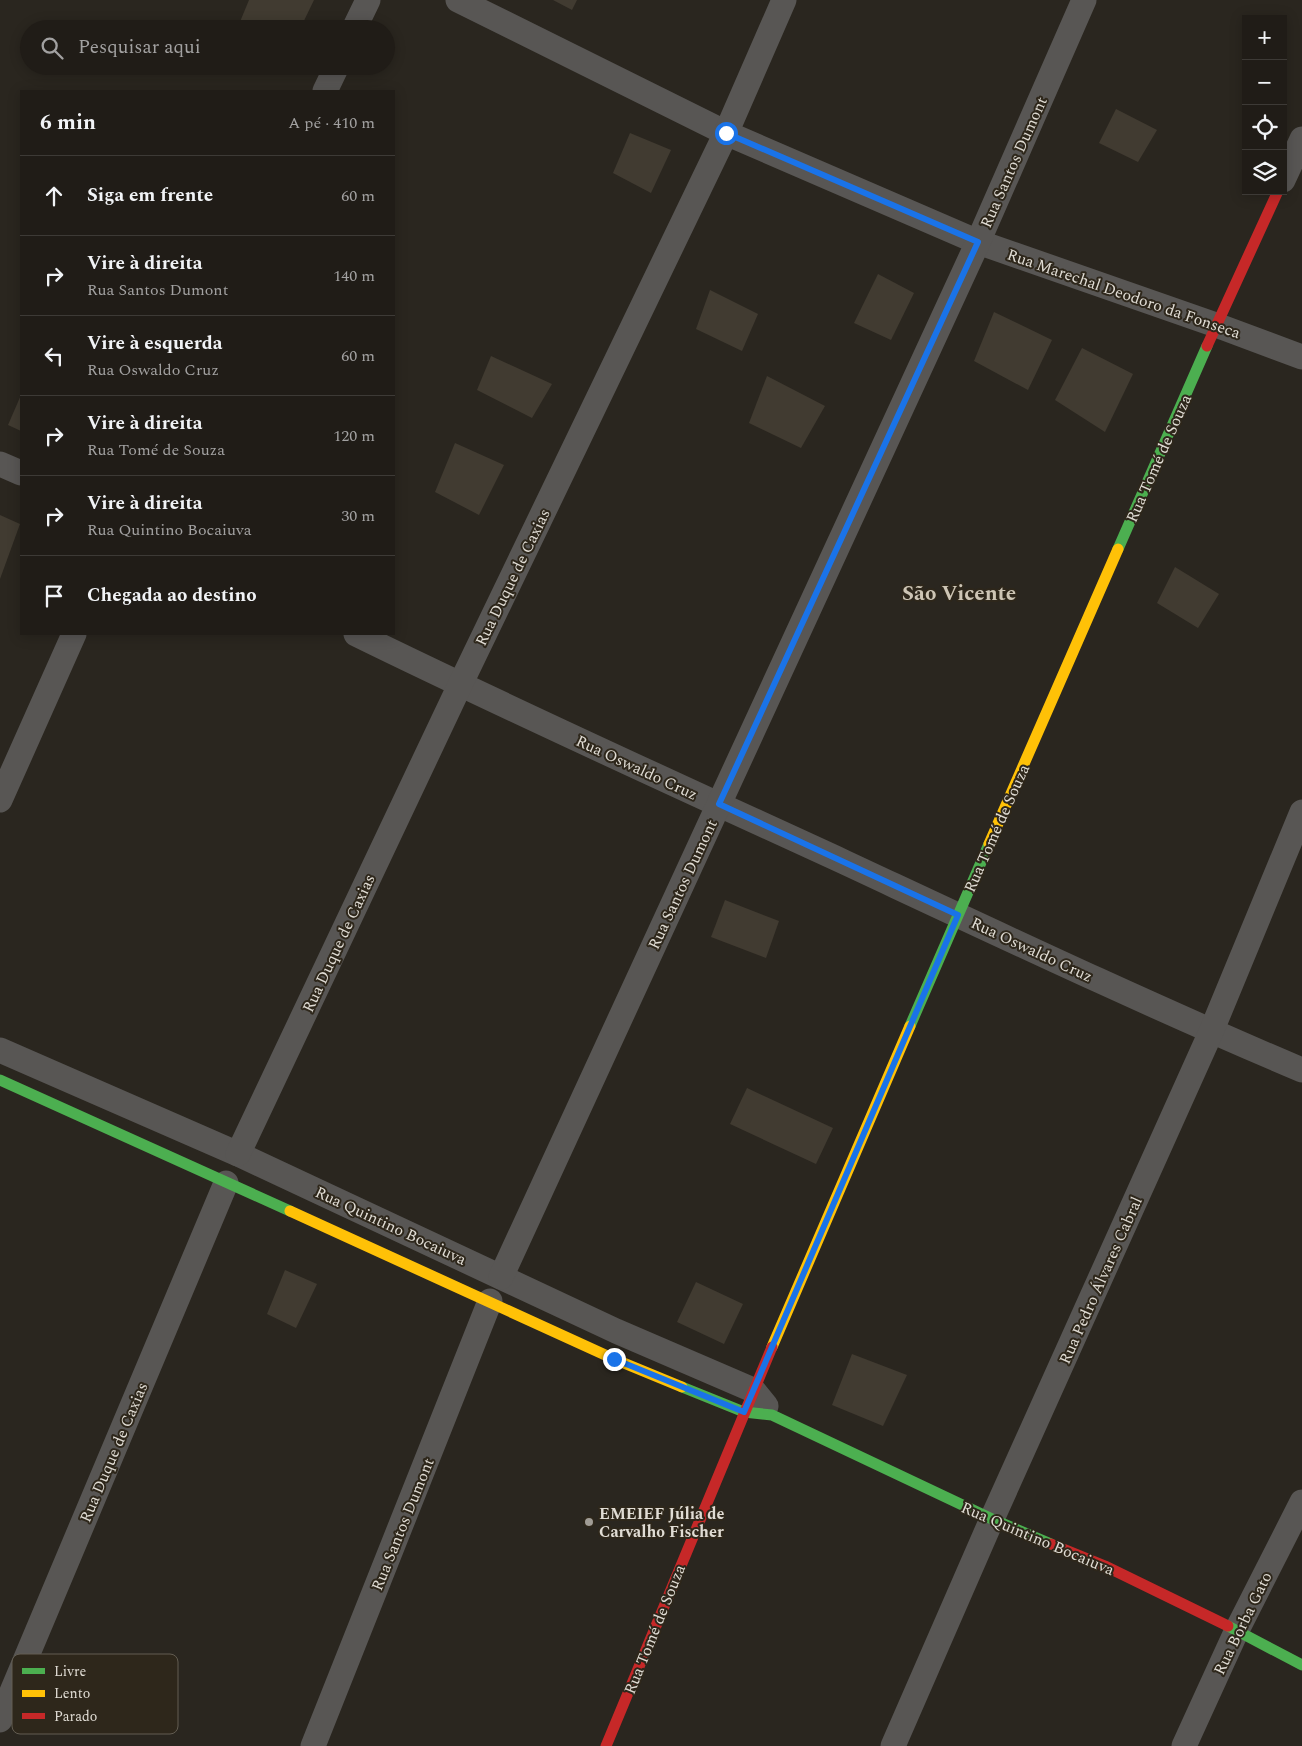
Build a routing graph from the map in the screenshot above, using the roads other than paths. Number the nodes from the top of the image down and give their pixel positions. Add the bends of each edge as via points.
1 (368, 0) edge
2 (458, 0) edge
3 (784, 0) edge
4 (1084, 0) edge
5 (358, 20) edge
6 (333, 75) edge
7 (325, 90) edge
8 (726, 133) junction
9 (1302, 140) edge
10 (1287, 172) edge
11 (1276, 195) edge
12 (978, 242) junction
13 (1216, 325) junction
14 (1302, 358) edge
15 (0, 464) edge
16 (20, 474) edge
17 (74, 635) edge
18 (358, 635) edge
19 (460, 685) junction
20 (0, 800) edge
21 (719, 804) junction
22 (1302, 812) edge
23 (958, 915) junction
24 (1211, 1032) junction
25 (0, 1050) edge
26 (1302, 1070) edge
27 (0, 1080) edge
28 (238, 1154) junction
29 (226, 1183) junction
30 (502, 1277) junction
31 (490, 1301) junction
32 (748, 1401) junction
33 (772, 1415) joint
34 (1302, 1502) edge
35 (992, 1519) junction
36 (1237, 1630) junction
37 (28, 1654) edge
38 (1302, 1665) edge
39 (12, 1691) edge
40 (0, 1720) edge
41 (313, 1746) edge
42 (606, 1746) edge
43 (893, 1746) edge
44 (1184, 1746) edge

1 - 5 street
2 - 8 street, Rua Marechal Deodoro da Fonseca
3 - 8 street, Rua Duque de Caxias
4 - 12 street, Rua Santos Dumont
6 - 7 street
8 - 12 street, Rua Marechal Deodoro da Fonseca
8 - 19 street, Rua Duque de Caxias
9 - 10 street
11 - 13 street, Rua Tomé de Souza
12 - 13 street, Rua Marechal Deodoro da Fonseca
12 - 21 street, Rua Santos Dumont
13 - 14 street, Rua Marechal Deodoro da Fonseca
13 - 23 street, Rua Tomé de Souza
15 - 16 street
17 - 20 street
18 - 19 street, Rua Oswaldo Cruz
19 - 21 street, Rua Oswaldo Cruz
19 - 28 street, Rua Duque de Caxias
21 - 23 street, Rua Oswaldo Cruz
21 - 30 street, Rua Santos Dumont
22 - 24 street, Rua Pedro Álvares Cabral
23 - 24 street, Rua Oswaldo Cruz
23 - 32 street, Rua Tomé de Souza
24 - 26 street, Rua Oswaldo Cruz
24 - 35 street, Rua Pedro Álvares Cabral
25 - 28 street, Rua Quintino Bocaiuva
27 - 29 street, Rua Quintino Bocaiuva
28 - 30 street, Rua Quintino Bocaiuva
29 - 31 street, Rua Quintino Bocaiuva
29 - 37 street, Rua Duque de Caxias
30 - 32 street, Rua Quintino Bocaiuva via 616,1331
31 - 32 street, Rua Quintino Bocaiuva via 614,1359
31 - 41 street, Rua Santos Dumont
32 - 33 street, Rua Quintino Bocaiuva
32 - 42 street, Rua Tomé de Souza
33 - 35 street, Rua Quintino Bocaiuva
34 - 36 street, Rua Borba Gato
35 - 36 street, Rua Quintino Bocaiuva via 1105,1566
35 - 43 street, Rua Pedro Álvares Cabral
36 - 38 street, Rua Quintino Bocaiuva
36 - 44 street, Rua Borba Gato
39 - 40 street, Rua Duque de Caxias

